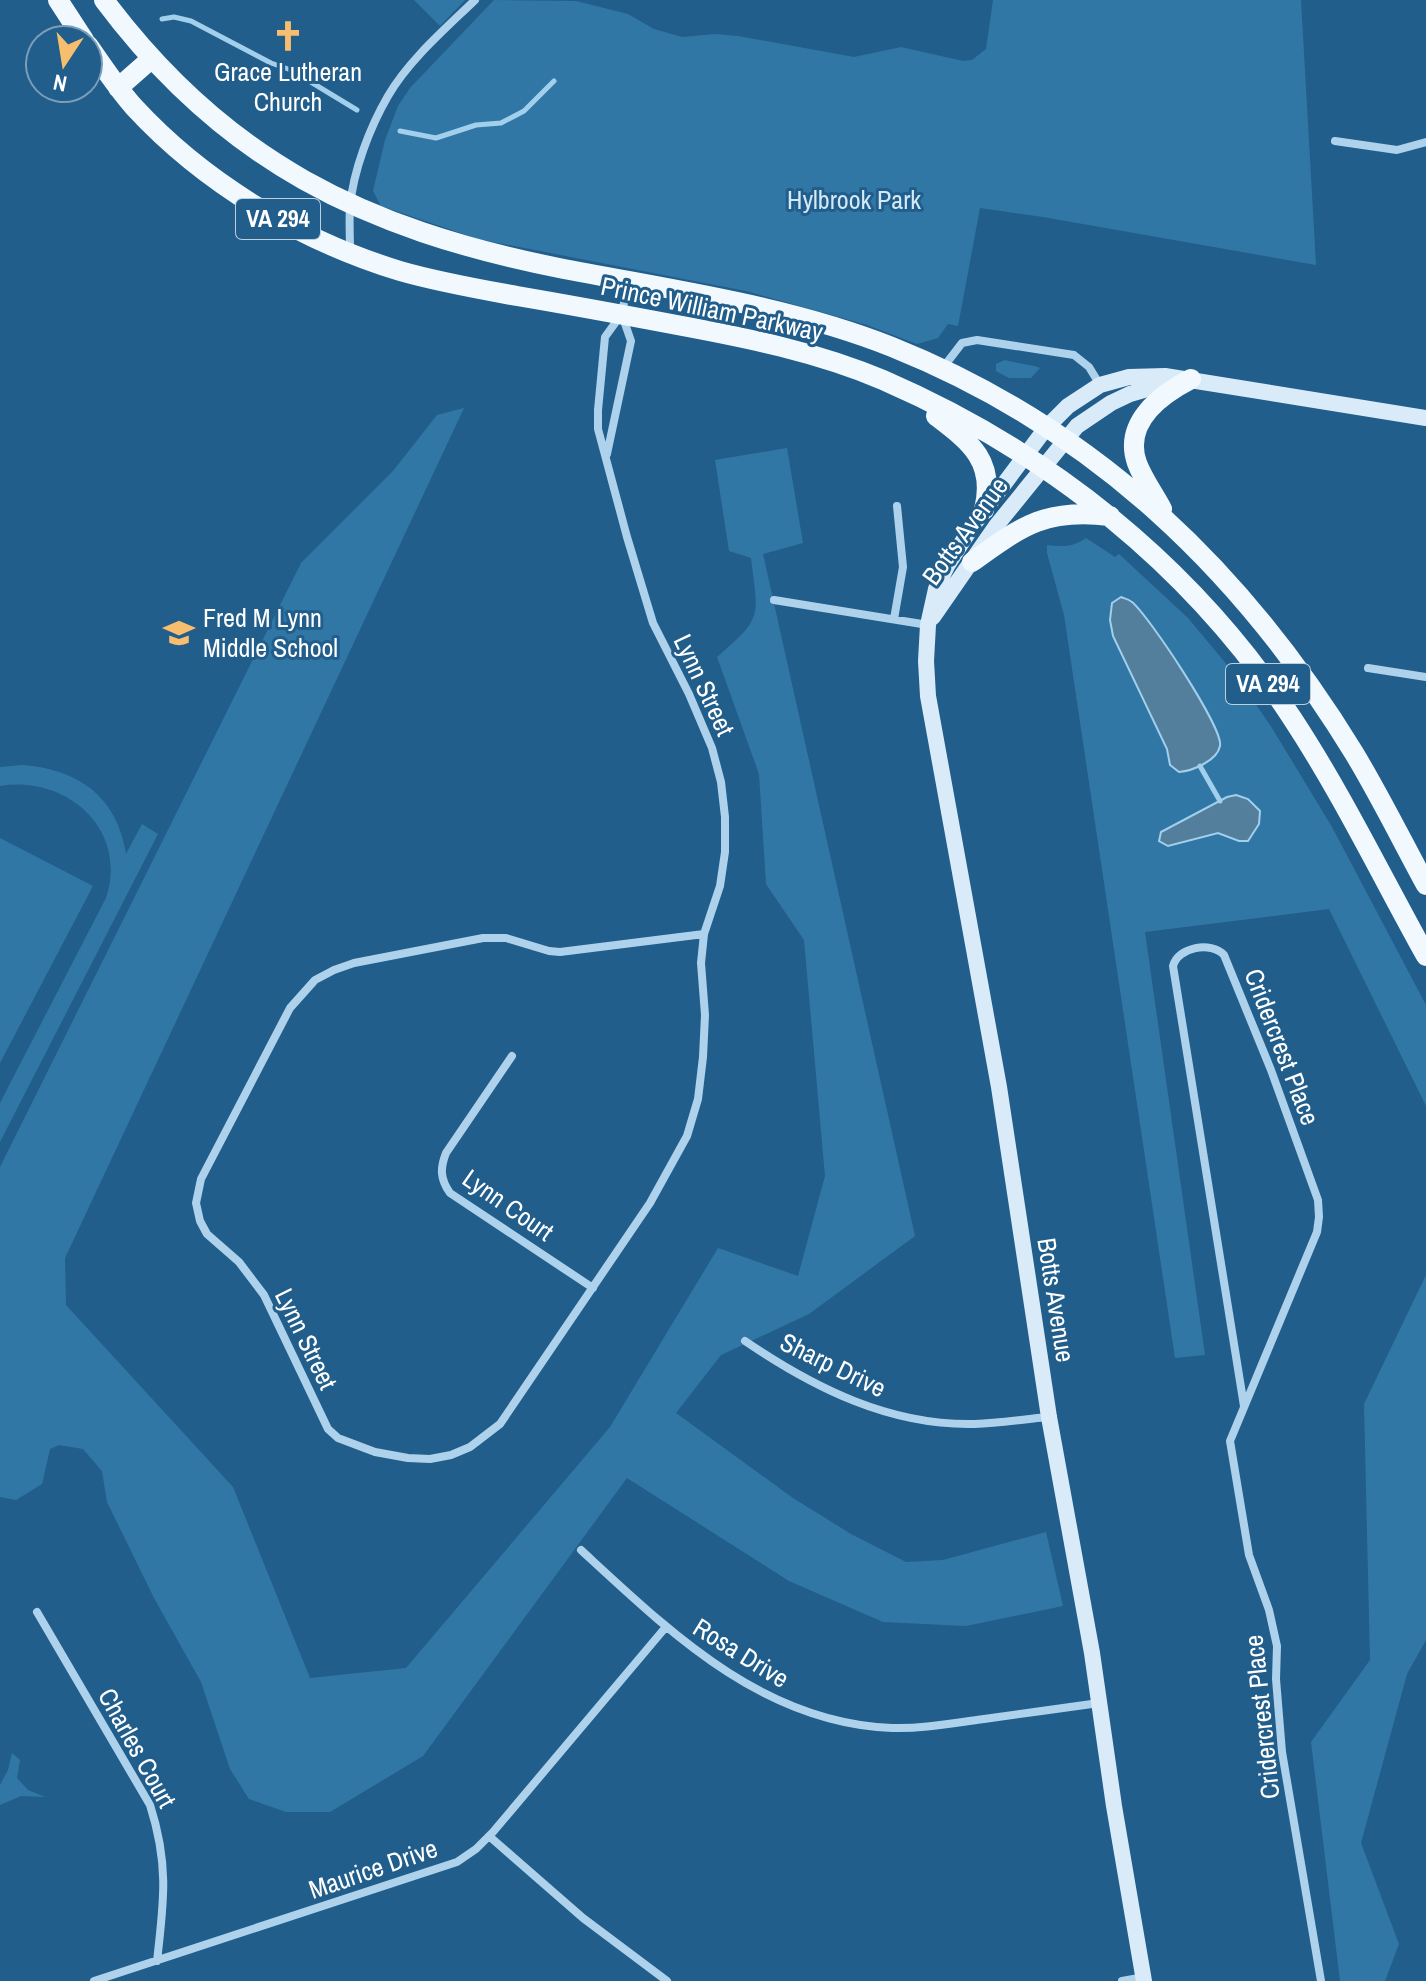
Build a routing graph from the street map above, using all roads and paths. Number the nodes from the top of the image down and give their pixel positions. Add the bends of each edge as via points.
1 (58, 0) edge
2 (104, 0) edge
3 (475, 0) edge
4 (74, 24) edge
5 (151, 59) junction
6 (104, 68) edge
7 (118, 88) junction
8 (1335, 141) dead end
9 (1426, 142) edge
10 (350, 205) junction
11 (350, 254) junction
12 (629, 280) junction
13 (621, 315) junction
14 (942, 369) junction
15 (1191, 379) junction
16 (1100, 385) junction
17 (905, 391) junction
18 (1426, 418) edge
19 (1046, 428) junction
20 (1064, 440) junction
21 (1025, 455) junction
22 (606, 456) junction
23 (1043, 467) junction
24 (897, 506) dead end
25 (984, 510) junction
26 (1110, 516) junction
27 (1167, 520) junction
28 (972, 562) junction
29 (774, 600) dead end
30 (894, 619) junction
31 (928, 625) junction
32 (1368, 668) dead end
33 (1426, 677) edge
34 (1426, 885) edge
35 (704, 934) junction
36 (1426, 956) edge
37 (512, 1056) dead end
38 (593, 1288) junction
39 (745, 1341) dead end
40 (1244, 1406) junction
41 (1049, 1417) junction
42 (581, 1550) dead end
43 (37, 1612) dead end
44 (665, 1628) junction
45 (1099, 1703) junction
46 (489, 1836) junction
47 (157, 1961) junction
48 (113, 1978) edge
49 (1144, 1979) edge
50 (94, 1981) edge
51 (667, 1981) edge
52 (1122, 1981) edge
53 (1321, 1981) edge

1 - 4 main road
2 - 5 main road, Prince William Parkway / VA 294
3 - 10 street via 388,96
5 - 7 main road
5 - 10 main road, Prince William Parkway / VA 294 via 258,153
6 - 7 main road, Prince William Parkway / VA 294
7 - 11 main road, Prince William Parkway / VA 294 via 180,150 225,185 292,227
8 - 9 street via 1397,150
10 - 11 street
10 - 12 main road, Prince William Parkway / VA 294 via 494,254
11 - 13 main road, Prince William Parkway / VA 294 via 432,279
12 - 13 street, Lynn Street
12 - 14 main road, Prince William Parkway / VA 294 via 829,326
13 - 17 main road, Prince William Parkway / VA 294 via 786,347
13 - 22 street, Lynn Street via 631,341
13 - 22 street, Lynn Street via 605,337 598,429
14 - 16 street via 965,341 977,340 1074,355
14 - 19 main road, Prince William Parkway / VA 294
15 - 16 street via 1145,375
15 - 18 street
15 - 20 street, Botts Avenue via 1111,403
15 - 27 main road via 1158,400 1136,434 1138,466
16 - 19 street, Botts Avenue
17 - 21 main road, Prince William Parkway / VA 294
17 - 25 main road via 977,451 986,482
19 - 20 main road, Prince William Parkway / VA 294
19 - 21 street, Botts Avenue
20 - 23 street, Botts Avenue
20 - 27 main road, Prince William Parkway / VA 294
21 - 23 main road, Prince William Parkway / VA 294
21 - 25 street, Botts Avenue
22 - 35 street, Lynn Street via 653,623 707,735 721,782 725,852
23 - 26 main road, Prince William Parkway / VA 294
23 - 28 street, Botts Avenue
24 - 30 street via 903,567
25 - 31 street, Botts Avenue via 941,578
26 - 28 main road via 1072,513 1040,519
26 - 36 main road, Prince William Parkway / VA 294 via 1195,595 1272,689 1325,771
27 - 34 main road, Prince William Parkway / VA 294 via 1239,593 1311,688
28 - 31 street, Botts Avenue
29 - 30 street
30 - 31 street
31 - 41 street, Botts Avenue via 928,696 999,1087
32 - 33 street
35 - 38 street, Lynn Street via 703,1057 692,1123 650,1203
35 - 38 street, Lynn Street via 560,952 506,938 483,938 334,970 315,980 290,1008 198,1187 200,1221 264,1295 328,1429 375,1452 430,1459 484,1438 500,1424
37 - 38 street, Lynn Court via 446,1153 441,1164 444,1185
39 - 41 street, Sharp Drive via 814,1383 888,1413 975,1424
40 - 40 street, Cridercrest Place via 1173,966 1181,952 1211,947 1224,955 1318,1200 1317,1232
40 - 53 street, Cridercrest Place via 1230,1441 1249,1555 1277,1646 1282,1752
41 - 45 street, Botts Avenue
42 - 44 street, Rosa Drive
43 - 47 street, Charles Court via 150,1805 164,1863
44 - 45 street, Rosa Drive via 750,1687 786,1705 864,1726 930,1727
44 - 46 street, Maurice Drive
45 - 49 street, Botts Avenue
46 - 47 street, Maurice Drive via 444,1868
46 - 51 street via 583,1918
47 - 48 street, Maurice Drive
48 - 50 street, Maurice Drive
49 - 52 street

